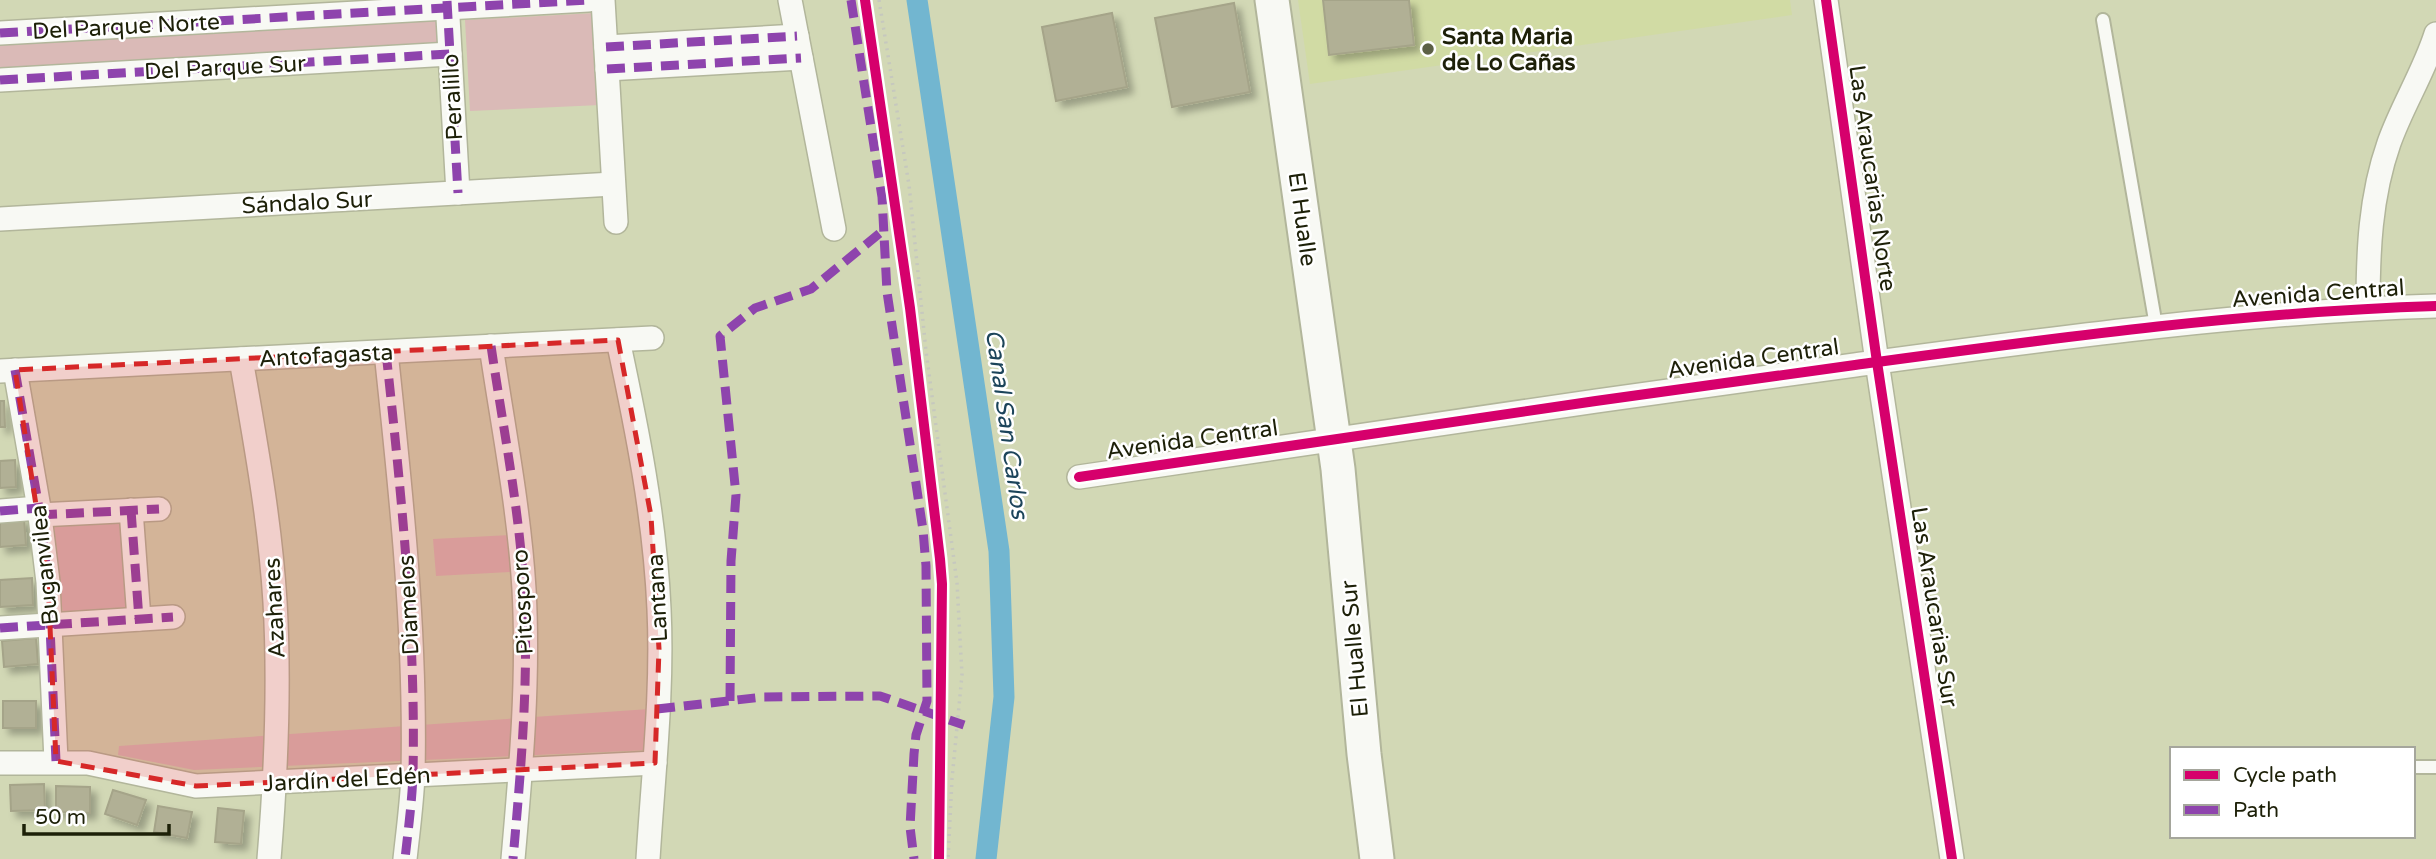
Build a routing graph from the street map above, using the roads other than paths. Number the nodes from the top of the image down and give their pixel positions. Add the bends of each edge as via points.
1 (588, 0) edge
2 (603, 0) edge
3 (790, 0) edge
4 (1272, 0) edge
5 (1826, 0) edge
6 (447, 4) edge
7 (2104, 20) dead end
8 (0, 33) edge
9 (2436, 34) edge
10 (799, 47) junction
11 (450, 54) junction
12 (606, 58) junction
13 (0, 80) edge
14 (613, 184) junction
15 (458, 193) junction
16 (0, 219) edge
17 (615, 222) dead end
18 (834, 229) dead end
19 (2436, 306) edge
20 (2368, 308) junction
21 (2156, 326) junction
22 (652, 338) dead end
23 (618, 340) junction
24 (491, 346) junction
25 (386, 352) junction
26 (241, 359) junction
27 (1877, 362) junction
28 (8, 371) edge
29 (1334, 439) junction
30 (1079, 477) dead end
31 (159, 509) dead end
32 (131, 510) junction
33 (0, 511) edge
34 (39, 512) junction
35 (173, 617) dead end
36 (139, 619) junction
37 (51, 625) junction
38 (0, 628) edge
39 (56, 761) junction
40 (655, 762) junction
41 (0, 763) edge
42 (2436, 766) edge
43 (2415, 767) edge
44 (521, 769) junction
45 (413, 776) junction
46 (275, 784) junction
47 (270, 859) edge
48 (405, 859) edge
49 (513, 859) edge
50 (648, 859) edge
51 (1377, 859) edge
52 (1952, 859) edge

1 - 6 street, Del Parque Norte
2 - 12 street
3 - 10 street
4 - 29 street, El Hualle
5 - 27 street, Las Araucarias Norte
6 - 8 street, Del Parque Norte
6 - 11 street, Peralillo
7 - 21 lane
9 - 20 street via 2378,178 2368,250
10 - 12 street
10 - 18 street
11 - 13 street, Del Parque Sur
11 - 15 street, Peralillo
12 - 14 street
14 - 15 street, Sándalo Sur
14 - 17 street
15 - 16 street, Sándalo Sur
19 - 20 street, Avenida Central
20 - 21 street, Avenida Central
21 - 27 street, Avenida Central
22 - 23 street, Antofagasta
23 - 24 street, Antofagasta
23 - 40 street, Lantana via 643,465 656,567
24 - 25 street, Antofagasta
24 - 44 street, Pitosporo via 524,588
25 - 26 street, Antofagasta
25 - 45 street, Diamelos via 407,587
26 - 28 street, Antofagasta
26 - 46 street, Azahares via 273,575
27 - 29 street, Avenida Central
27 - 52 street, Las Araucarias Sur
28 - 34 street, Buganvilea
29 - 30 street, Avenida Central
29 - 51 street, El Hualle Sur
31 - 32 street
32 - 34 street
32 - 36 street
33 - 34 street
34 - 37 street, Buganvilea
35 - 36 street
36 - 37 street
37 - 38 street
37 - 39 street, Buganvilea
39 - 41 street, Jardín del Edén
39 - 46 street, Jardín del Edén via 116,768 197,786
40 - 44 street, Jardín del Edén
40 - 50 street, Lantana
42 - 43 lane
44 - 45 street, Jardín del Edén
44 - 49 street, Pitosporo
45 - 46 street, Jardín del Edén
45 - 48 street, Diamelos
46 - 47 street, Azahares

